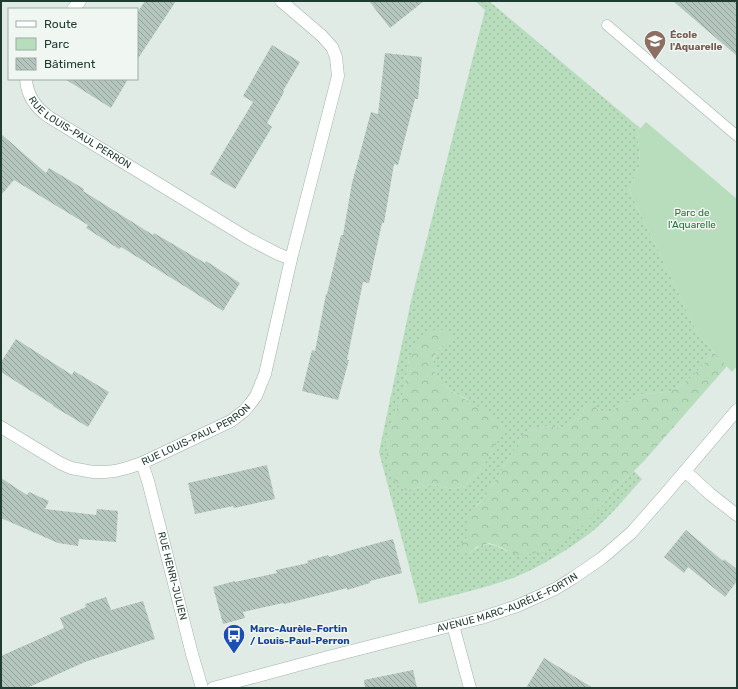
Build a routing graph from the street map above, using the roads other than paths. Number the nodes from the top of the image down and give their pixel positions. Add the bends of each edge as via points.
1 (281, 1) edge
2 (607, 25) dead end
3 (26, 80) edge
4 (737, 136) edge
5 (292, 259) junction
6 (737, 410) edge
7 (1, 427) edge
8 (142, 463) junction
9 (686, 471) junction
10 (737, 516) edge
11 (452, 625) junction
12 (202, 688) edge
13 (213, 688) edge
14 (470, 688) edge

1 - 5 street, RUE LOUIS-PAUL PERRON via 327,41 334,51 338,69
2 - 4 lane
3 - 5 street, RUE LOUIS-PAUL PERRON via 32,99 49,117 249,240
5 - 8 street, RUE LOUIS-PAUL PERRON via 265,374 256,396 244,411 231,421
6 - 9 street, AVENUE MARC-AURÈLE-FORTIN
7 - 8 street, RUE LOUIS-PAUL PERRON via 71,468 110,472
8 - 12 street, RUE HENRI-JULIEN
9 - 10 street
9 - 11 street, AVENUE MARC-AURÈLE-FORTIN via 631,533 573,578 517,606
11 - 13 street, AVENUE MARC-AURÈLE-FORTIN
11 - 14 street

